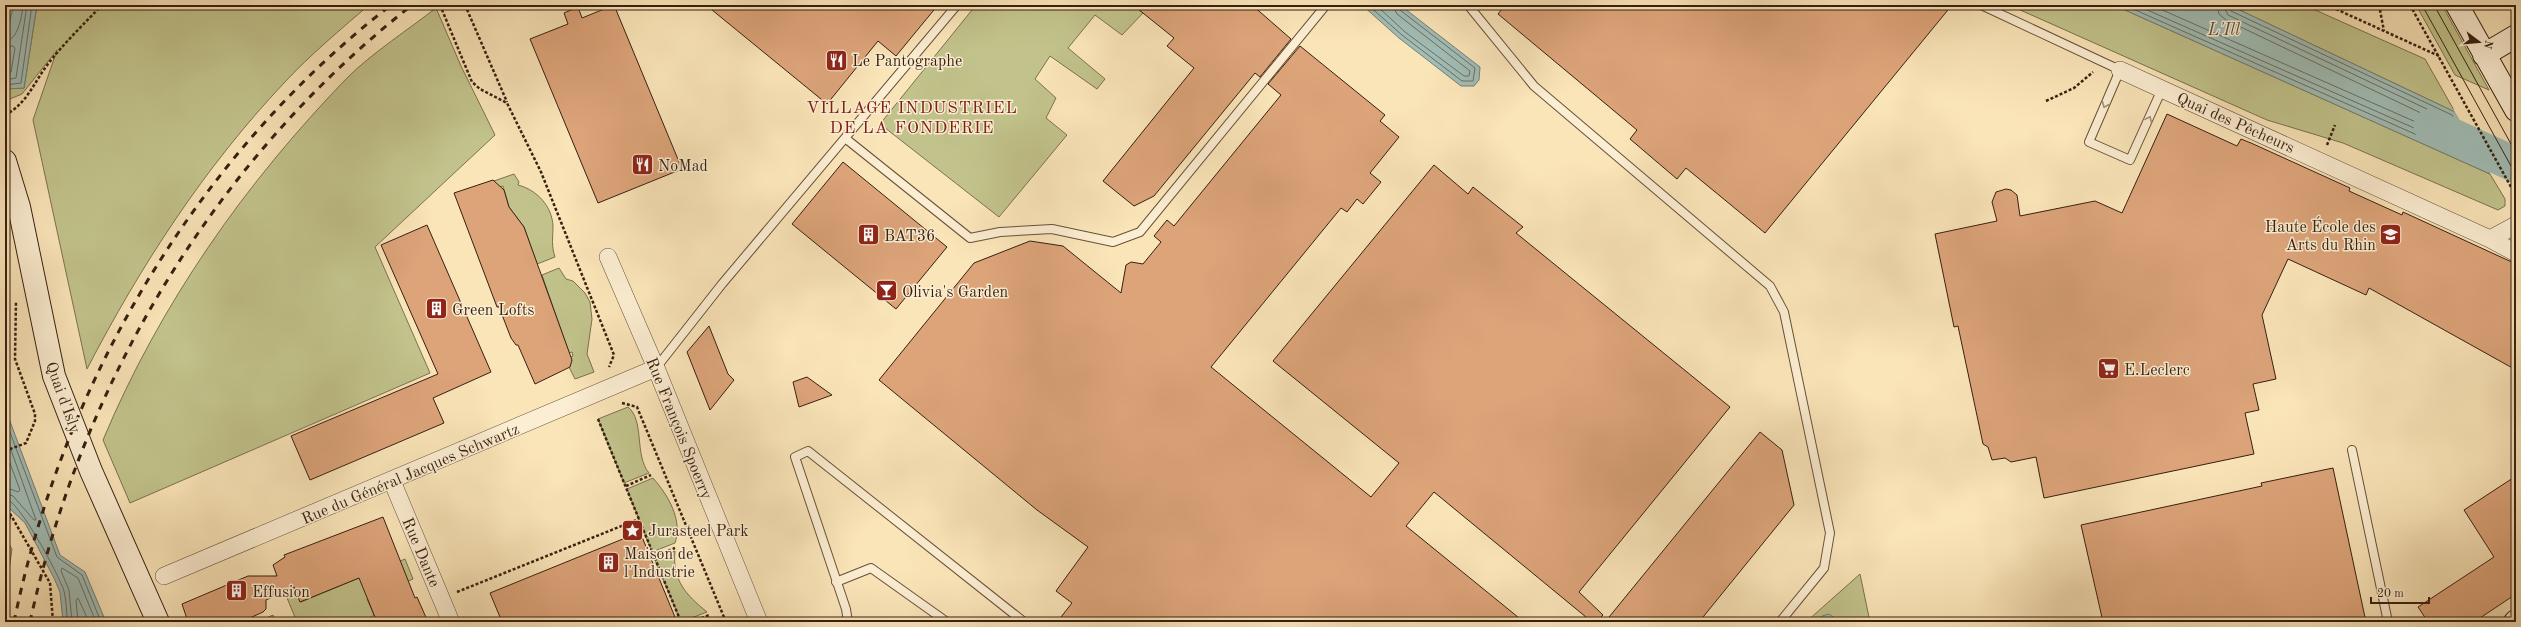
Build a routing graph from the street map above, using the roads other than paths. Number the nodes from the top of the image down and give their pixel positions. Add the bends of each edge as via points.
1 (957, 5) edge
2 (1326, 5) edge
3 (1468, 5) edge
4 (1981, 5) edge
5 (2457, 5) edge
6 (2516, 36) edge
7 (2484, 55) junction
8 (2120, 70) junction
9 (2162, 89) junction
10 (2514, 107) edge
11 (845, 138) junction
12 (5, 161) edge
13 (2516, 225) edge
14 (2490, 239) junction
15 (2516, 253) edge
16 (608, 257) dead end
17 (656, 368) junction
18 (2352, 450) dead end
19 (392, 481) junction
20 (164, 576) dead end
21 (836, 582) junction
22 (158, 622) edge
23 (451, 622) edge
24 (759, 622) edge
25 (848, 622) edge
26 (947, 622) edge
27 (1024, 622) edge
28 (1780, 622) edge
29 (2388, 622) edge

1 - 11 lane
2 - 11 lane via 1140,232 1113,242 1052,229 1000,232 970,238
3 - 28 lane via 1534,86 1770,286 1784,312 1830,533 1824,568
4 - 8 lane, Quai des Pêcheurs
5 - 7 street
6 - 7 street
7 - 10 street
8 - 9 street, Quai des Pêcheurs
8 -> 9 lane via 2089,142 2130,160
9 - 14 street, Quai des Pêcheurs
11 - 17 lane via 722,284
12 - 22 street, Quai d'Isly via 19,207 54,376 91,471
13 - 14 street
14 - 15 street, Quai des Pêcheurs
16 - 17 street, Rue François Spoerry
17 - 19 street, Rue du Général Jacques Schwartz
17 - 24 street, Rue François Spoerry
18 - 29 lane
19 - 20 street, Rue du Général Jacques Schwartz
19 - 23 street, Rue Dante
21 - 25 lane
21 - 26 lane via 871,568
21 - 27 lane via 796,457 808,451

